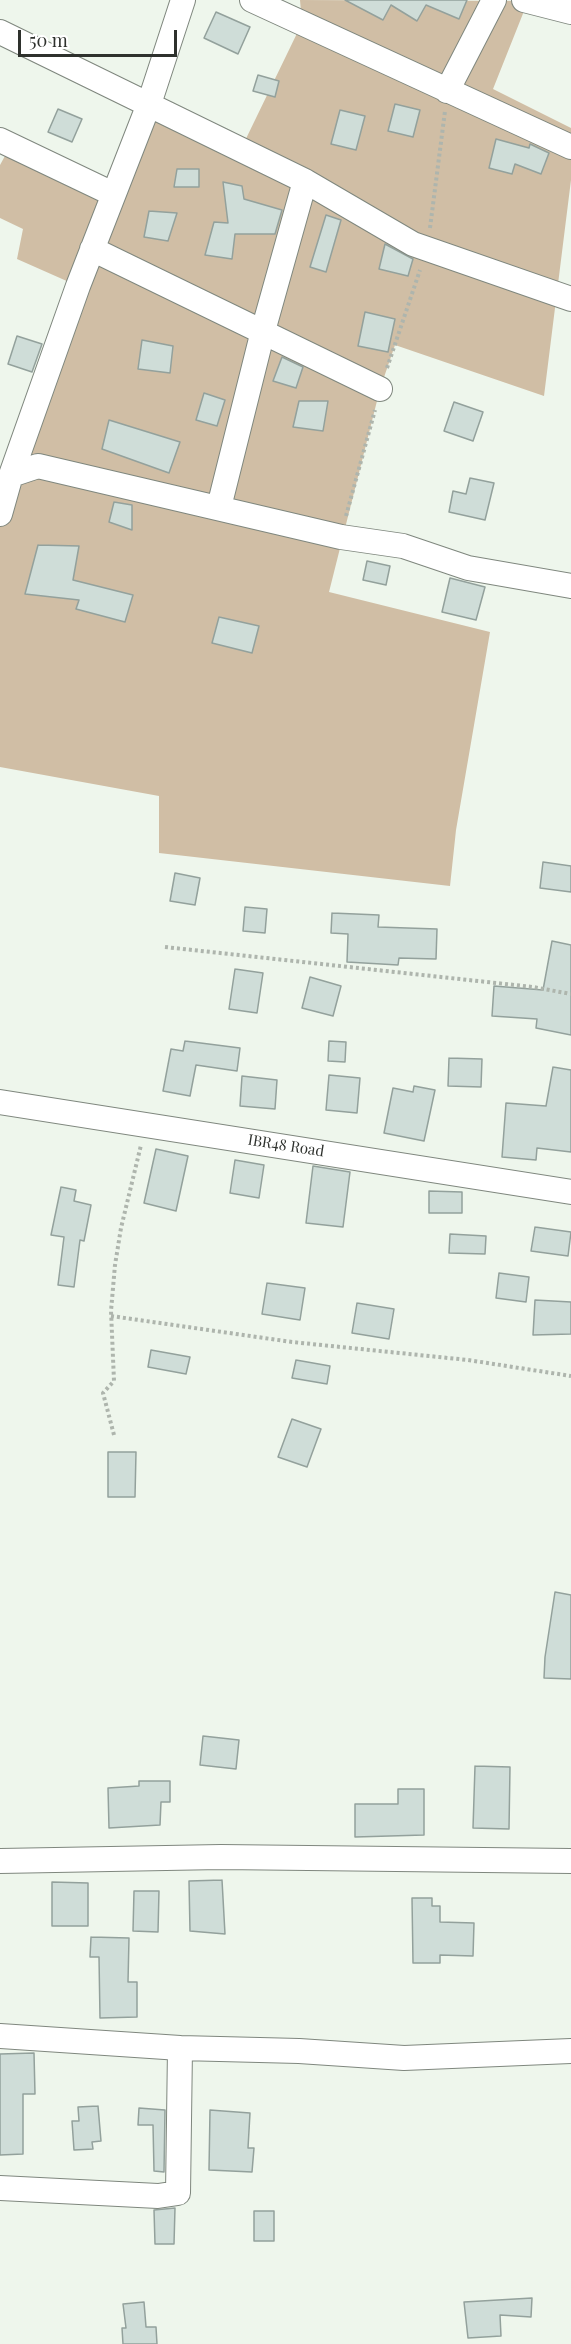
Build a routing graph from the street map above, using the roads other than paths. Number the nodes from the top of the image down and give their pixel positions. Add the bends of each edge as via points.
1 (183, 0) edge
2 (252, 0) edge
3 (494, 0) edge
4 (524, 0) edge
5 (571, 12) edge
6 (0, 32) edge
7 (447, 91) junction
8 (149, 104) junction
9 (0, 140) edge
10 (571, 147) edge
11 (305, 181) junction
12 (113, 194) junction
13 (92, 249) junction
14 (571, 299) edge
15 (262, 331) junction
16 (380, 389) road end
17 (11, 475) junction
18 (219, 507) junction
19 (0, 514) edge
20 (571, 586) edge
21 (0, 1102) edge
22 (571, 1192) edge
23 (0, 1861) edge
24 (571, 1861) edge
25 (0, 2036) edge
26 (180, 2048) junction
27 (571, 2051) edge
28 (0, 2188) edge

1 - 8 street
2 - 7 street
3 - 7 street
4 - 5 street
6 - 8 street
7 - 10 street
8 - 11 street
8 - 12 street
9 - 12 street
11 - 14 street via 413,244
11 - 15 street
12 - 13 street
13 - 15 street
13 - 17 street
15 - 16 street
15 - 18 street
17 - 18 street via 38,466
17 - 19 street
18 - 20 street via 341,537 403,546 468,568
21 - 22 street, IBR48 Road
23 - 24 street via 220,1857
25 - 26 street
26 - 27 street via 404,2058
26 - 28 street via 178,2193 158,2196

